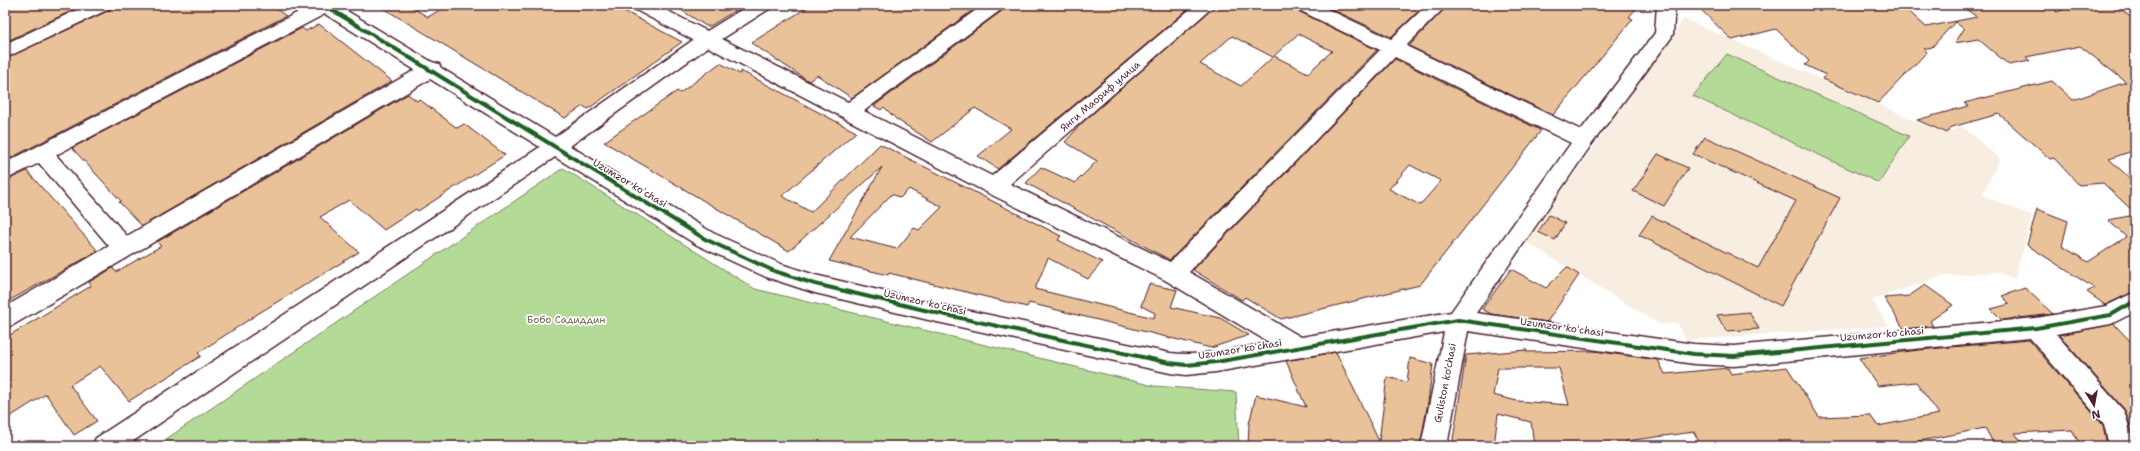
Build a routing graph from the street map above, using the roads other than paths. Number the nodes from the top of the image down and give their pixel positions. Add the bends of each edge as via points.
1 (102, 5) edge
2 (326, 5) edge
3 (641, 5) edge
4 (762, 5) edge
5 (995, 5) edge
6 (1206, 5) edge
7 (1304, 5) edge
8 (1438, 5) edge
9 (1666, 5) edge
10 (706, 40) junction
11 (1392, 49) junction
12 (5, 52) edge
13 (432, 70) junction
14 (850, 111) junction
15 (1584, 140) junction
16 (555, 147) junction
17 (42, 153) junction
18 (5, 172) edge
19 (994, 186) junction
20 (124, 248) junction
21 (1173, 274) junction
22 (2135, 301) edge
23 (5, 318) edge
24 (1458, 320) junction
25 (2036, 328) junction
26 (1297, 347) junction
27 (105, 446) edge
28 (1434, 446) edge
29 (2122, 446) edge

1 - 12 street
2 - 13 street, Uzumzor koʻchasi
2 - 17 street
3 - 10 street
4 - 10 street
5 - 14 street
6 - 19 street, Янги Маориф улица
7 - 11 street
8 - 11 street
9 - 15 street via 1664,34
10 - 14 street
10 - 16 street
11 - 15 street
11 - 21 street
13 - 16 street, Uzumzor koʻchasi
13 - 20 street
14 - 19 street
15 - 24 street
16 - 26 street, Uzumzor koʻchasi via 705,239 774,271 815,284 936,313 1170,363 1216,362
16 - 27 street
17 - 18 street
17 - 20 street
19 - 21 street
20 - 23 street
21 - 26 street
22 - 25 street, Uzumzor koʻchasi via 2111,315
24 - 25 street, Uzumzor koʻchasi via 1694,354 1734,356
24 - 26 street, Uzumzor koʻchasi
24 - 28 street, Guliston ko'chasi
25 - 29 street via 2115,419

